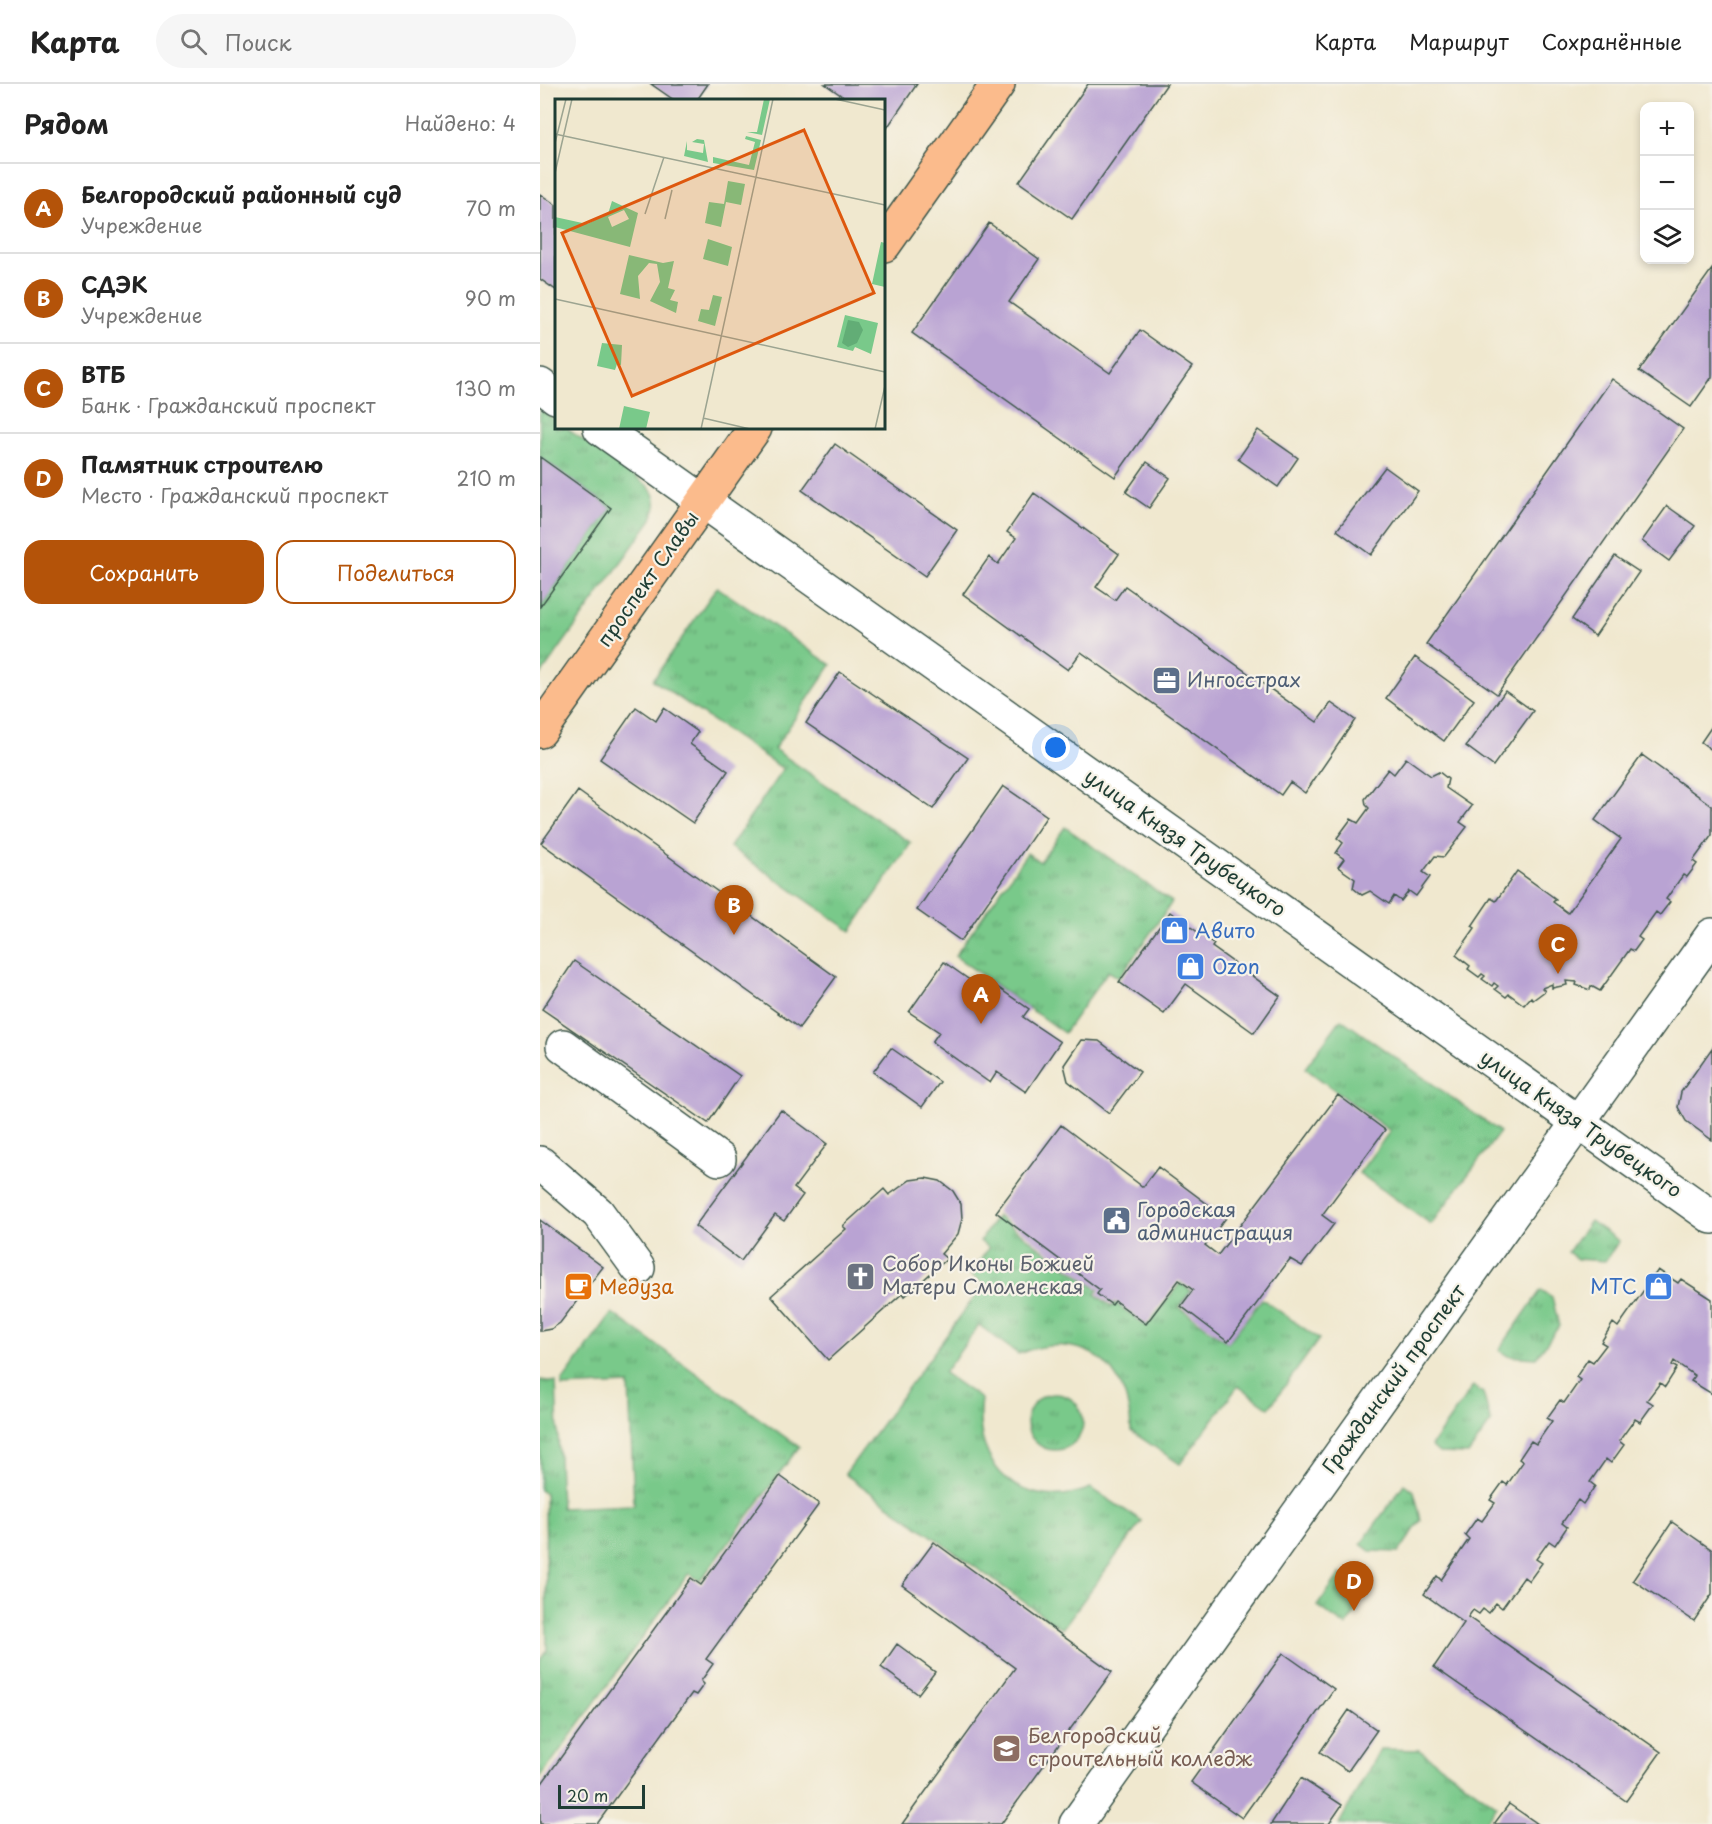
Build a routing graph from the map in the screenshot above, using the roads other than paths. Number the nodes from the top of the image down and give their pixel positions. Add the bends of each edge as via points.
1 (998, 84) edge
2 (885, 244) edge
3 (540, 385) edge
4 (555, 396) edge
5 (601, 429) edge
6 (754, 429) edge
7 (703, 501) junction
8 (540, 731) edge
9 (1712, 935) edge
10 (563, 1046) dead end
11 (1578, 1122) junction
12 (719, 1159) dead end
13 (540, 1163) edge
14 (1712, 1217) edge
15 (638, 1268) dead end
16 (1076, 1824) edge

1 - 2 main road
3 - 4 street
5 - 7 street, улица Князя Трубецкого
6 - 7 main road, проспект Славы
7 - 8 main road, проспект Славы
7 - 11 street, улица Князя Трубецкого
9 - 11 street, Гражданский проспект
10 - 12 street
11 - 14 street, улица Князя Трубецкого
11 - 16 street, Гражданский проспект
13 - 15 street via 598,1213

